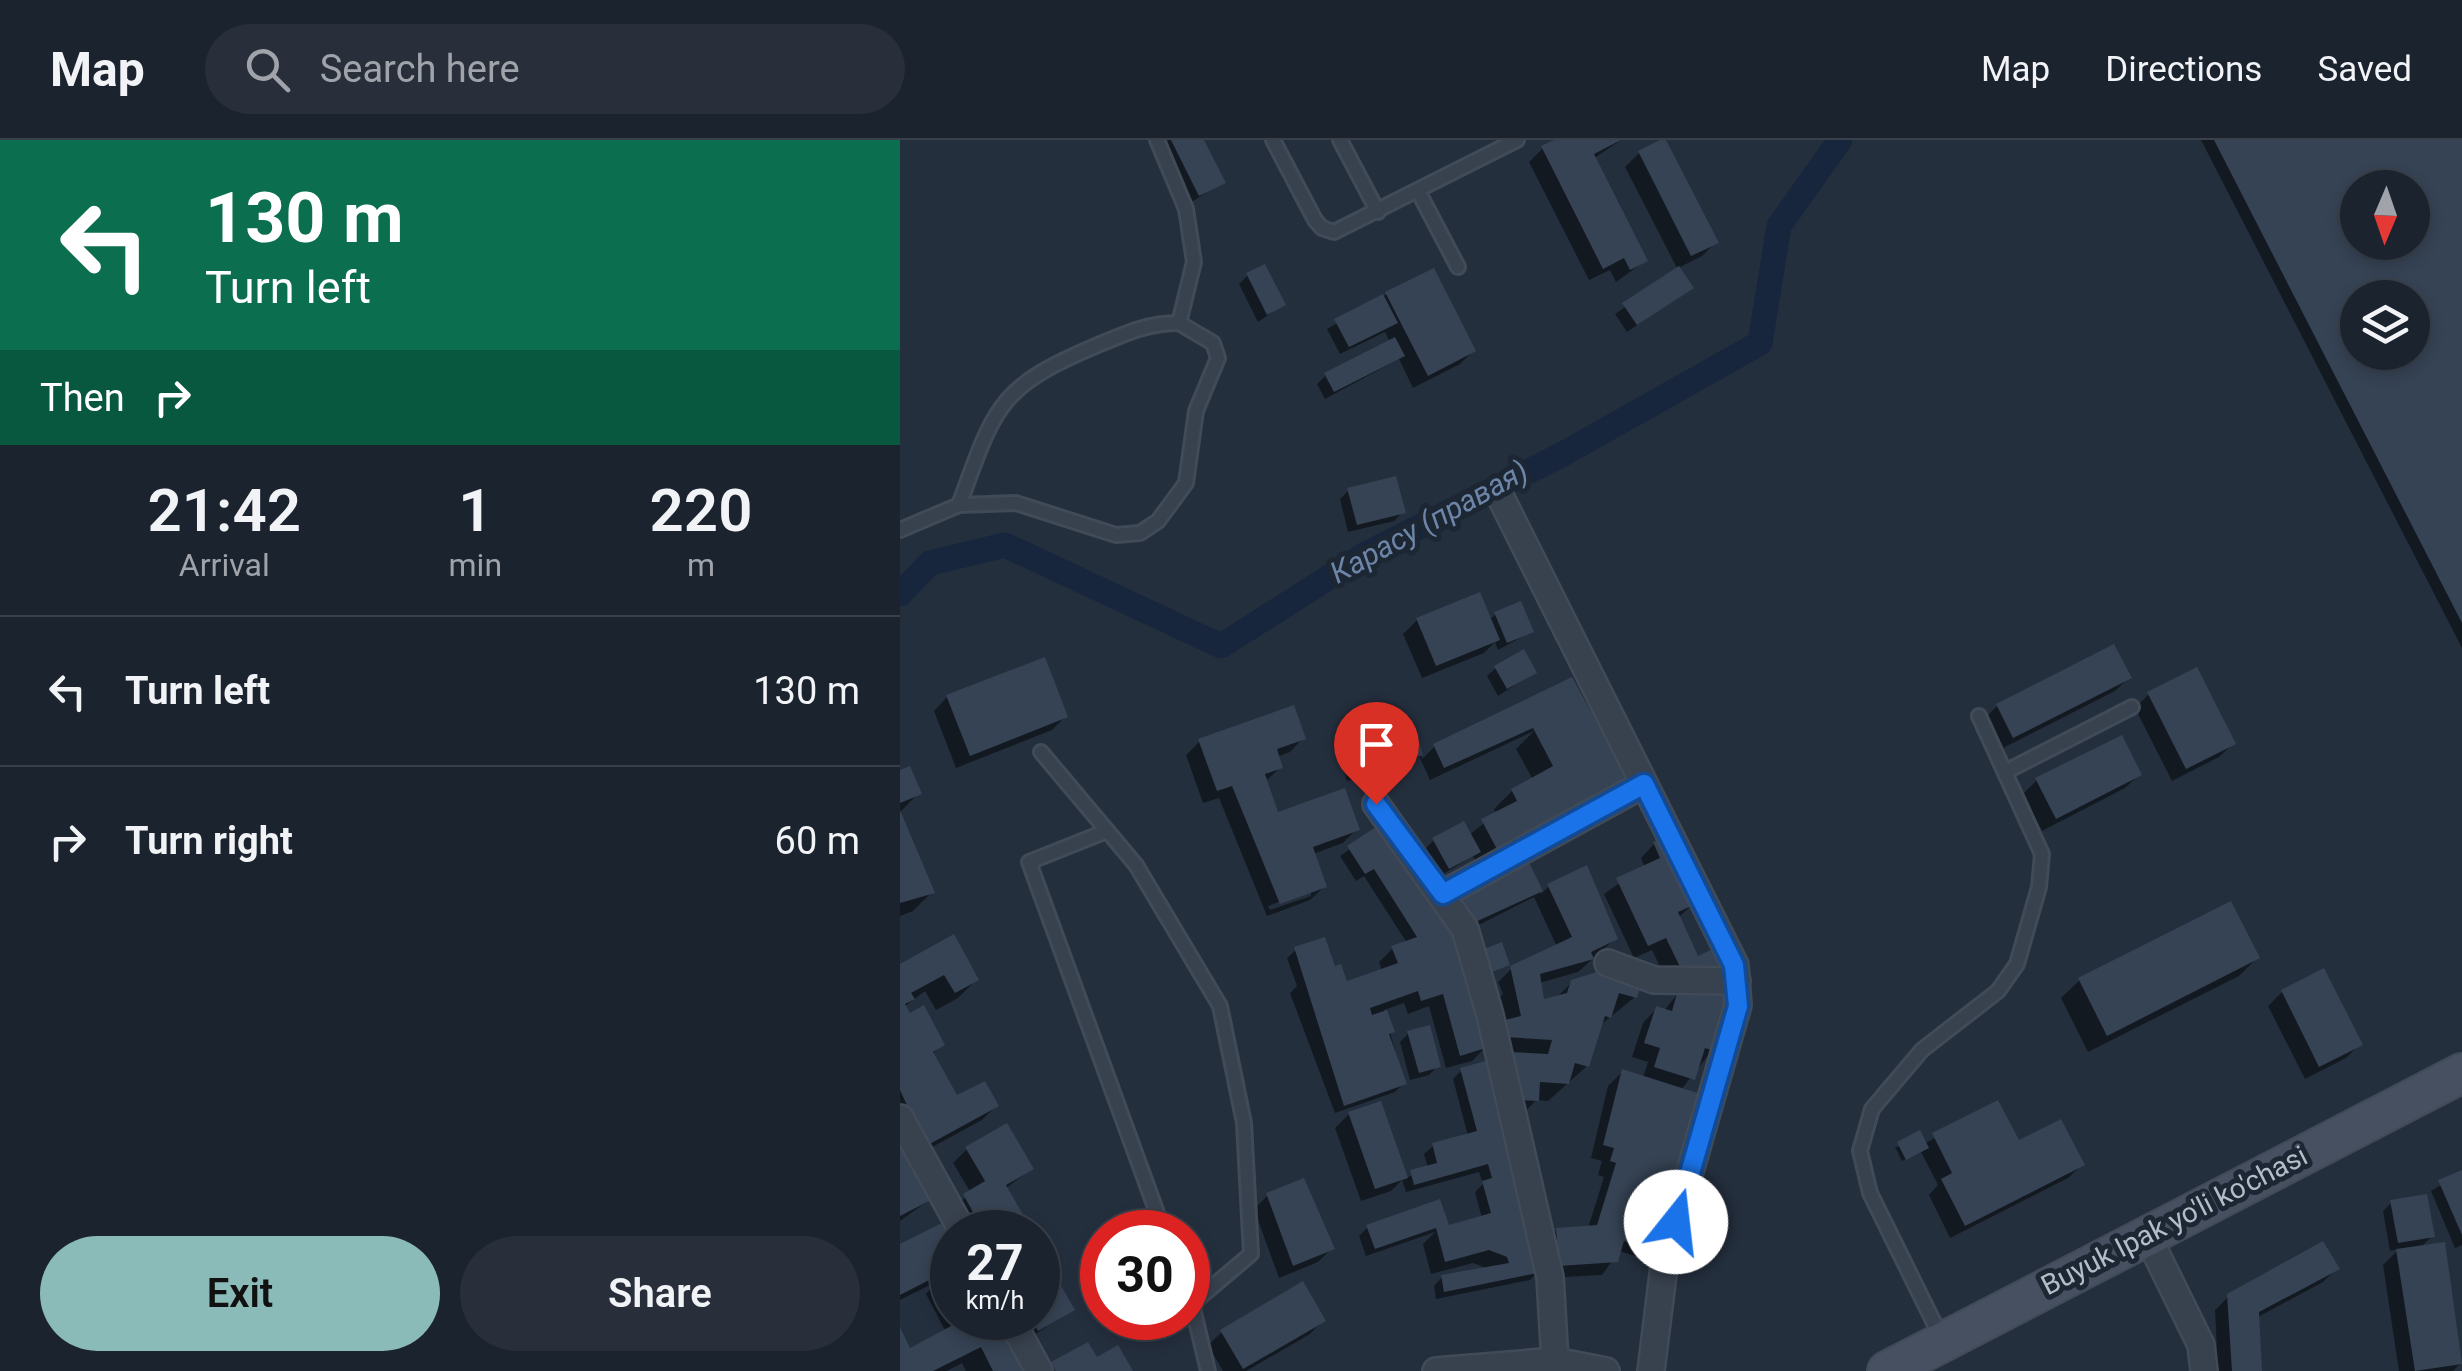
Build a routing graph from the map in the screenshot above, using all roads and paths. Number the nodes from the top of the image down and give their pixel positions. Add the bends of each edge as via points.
1 (1157, 140) edge
2 (1273, 140) edge
3 (1340, 140) edge
4 (1517, 140) edge
5 (1418, 191) junction
6 (1378, 212) junction
7 (1458, 267) dead end
8 (1179, 322) junction
9 (1501, 498) dead end
10 (960, 505) junction
11 (900, 530) edge
12 (2132, 707) dead end
13 (1978, 716) dead end
14 (1041, 752) dead end
15 (2005, 772) junction
16 (1644, 784) junction
17 (1376, 804) dead end
18 (1107, 831) junction
19 (1443, 894) junction
20 (1608, 963) dead end
21 (1737, 982) junction
22 (2462, 1072) edge
23 (2462, 1097) edge
24 (900, 1118) edge
25 (951, 1210) edge
26 (1156, 1210) edge
27 (2150, 1243) junction
28 (1210, 1284) edge
29 (1022, 1340) edge
30 (1200, 1340) edge
31 (1939, 1356) edge
32 (1555, 1361) junction
33 (1039, 1371) edge
34 (1208, 1371) edge
35 (1436, 1371) edge
36 (1606, 1371) edge
37 (1651, 1371) edge
38 (1887, 1371) edge
39 (2204, 1371) edge

1 - 8 lane via 1186,209 1194,262
2 - 6 lane via 1322,228 1344,229
3 - 6 lane
4 - 5 lane
5 - 6 lane
5 - 7 lane
8 - 10 lane via 1151,323 1017,384 989,424
8 - 10 lane via 1213,343 1218,358 1196,410 1186,482 1158,520 1140,533 1116,535 1016,504
9 - 16 street
10 - 11 lane
12 - 15 lane
13 - 15 lane
14 - 18 lane
15 - 31 lane via 2043,869 2017,964 1998,991 1922,1050 1872,1109 1860,1150 1870,1193
16 - 19 street
16 - 21 street
17 - 19 street
18 - 26 lane via 1029,862
18 - 28 lane via 1136,865 1220,1006 1244,1123 1251,1254
19 - 32 street via 1466,929 1490,1015 1550,1276
20 - 21 street via 1654,980
21 - 37 street via 1738,1006 1665,1258
22 - 27 street, Buyuk Ipak yo'li ko'chasi
23 - 27 street, Buyuk Ipak yo'li ko'chasi
24 - 25 street
27 - 31 street, Buyuk Ipak yo'li ko'chasi
27 - 39 street via 2200,1345
29 - 33 street
30 - 34 lane
31 - 38 street, Buyuk Ipak yo'li ko'chasi
32 - 35 street
32 - 36 street

